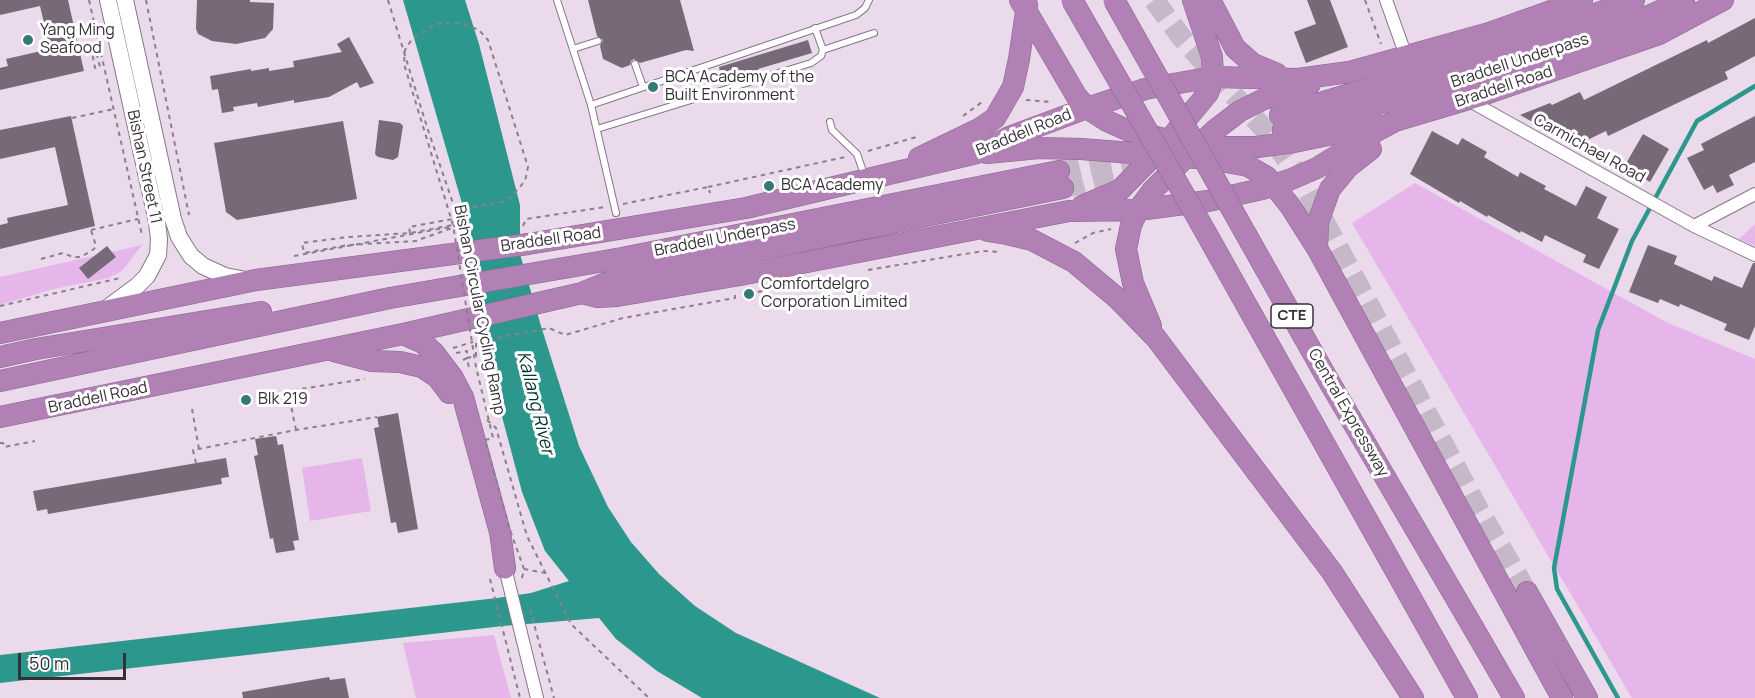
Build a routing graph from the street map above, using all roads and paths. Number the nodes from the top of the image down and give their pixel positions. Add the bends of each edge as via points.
1 (89, 0) edge
2 (108, 0) edge
3 (125, 0) edge
4 (146, 0) edge
5 (388, 0) edge
6 (557, 0) edge
7 (869, 0) edge
8 (1072, 0) edge
9 (1114, 0) edge
10 (1193, 0) edge
11 (1210, 0) edge
12 (1365, 0) edge
13 (1386, 0) edge
14 (1582, 0) edge
15 (1634, 0) edge
16 (1684, 0) edge
17 (1723, 0) edge
18 (1024, 3) edge
19 (815, 28) junction
20 (874, 33) dead end
21 (598, 41) dead end
22 (99, 45) junction
23 (91, 47) dead end
24 (573, 49) junction
25 (1403, 49) junction
26 (823, 50) junction
27 (635, 64) dead end
28 (1349, 72) junction
29 (1213, 77) junction
30 (1298, 79) junction
31 (643, 87) junction
32 (1468, 100) junction
33 (591, 105) junction
34 (1087, 108) junction
35 (114, 109) junction
36 (1240, 111) junction
37 (1432, 111) junction
38 (72, 118) dead end
39 (1395, 121) junction
40 (830, 122) dead end
41 (597, 129) junction
42 (1257, 147) junction
43 (1161, 148) junction
44 (1192, 152) junction
45 (977, 153) junction
46 (875, 178) junction
47 (1274, 185) junction
48 (710, 193) dead end
49 (1755, 194) edge
50 (616, 209) junction
51 (455, 210) junction
52 (1138, 210) junction
53 (1069, 211) junction
54 (190, 218) dead end
55 (458, 218) junction
56 (138, 219) junction
57 (526, 219) dead end
58 (453, 225) junction
59 (460, 225) junction
60 (1694, 226) junction
61 (410, 233) junction
62 (939, 235) junction
63 (142, 237) dead end
64 (1317, 248) junction
65 (1006, 252) dead end
66 (1755, 255) edge
67 (286, 257) dead end
68 (41, 259) dead end
69 (866, 270) dead end
70 (123, 277) dead end
71 (256, 280) junction
72 (808, 281) dead end
73 (735, 292) dead end
74 (582, 293) junction
75 (749, 294) dead end
76 (390, 298) junction
77 (1, 301) edge
78 (1, 306) edge
79 (103, 311) junction
80 (0, 333) edge
81 (403, 334) junction
82 (1156, 338) junction
83 (474, 342) junction
84 (330, 350) junction
85 (0, 357) edge
86 (0, 381) edge
87 (288, 391) dead end
88 (192, 409) dead end
89 (0, 417) edge
90 (377, 417) dead end
91 (496, 428) dead end
92 (296, 430) junction
93 (35, 441) dead end
94 (0, 444) edge
95 (199, 449) junction
96 (477, 450) junction
97 (196, 464) dead end
98 (545, 573) junction
99 (510, 574) junction
100 (1527, 592) tunnel mouth
101 (528, 601) dead end
102 (1562, 697) edge
103 (520, 698) edge
104 (537, 698) edge
105 (554, 698) edge
106 (649, 698) edge
107 (1413, 698) edge
108 (1467, 698) edge
109 (1514, 698) edge
110 (1587, 698) edge

1 - 22 path
2 - 79 street, Bishan Street 11 via 159,240 158,255 147,276
3 - 71 street, Bishan Street 11 via 179,237 191,256 214,272
4 - 54 path
5 - 51 path
6 - 24 lane
7 - 19 lane via 856,15
8 - 108 highway, Central Expressway / CTE, bridge
9 - 109 highway, Central Expressway / CTE, bridge via 1321,368
10 - 29 highway via 1212,57
11 - 30 highway via 1229,40 1242,55 1264,70
12 - 25 path via 1382,46
13 - 25 street
14 - 25 highway, Braddell Road via 1490,33
15 - 16 highway, Braddell Underpass via 1282,122 1502,70
17 - 32 highway, Braddell Road via 1659,34
18 - 34 highway
18 - 46 highway via 1013,87 995,118
19 - 26 lane
19 - 31 lane
20 - 26 lane
21 - 24 lane
22 - 23 path via 95,47 100,67 95,68
22 - 35 path
24 - 33 lane
25 - 28 highway, Braddell Road
26 - 41 lane via 811,63
27 - 31 lane
28 - 30 highway, Braddell Road
28 - 36 highway via 1264,99
29 - 30 highway, Braddell Road
29 - 34 highway, Braddell Road via 1145,89
29 - 43 highway via 1205,98
31 - 33 lane
32 - 37 highway, Braddell Road
32 - 60 street, Carmichael Road
33 - 41 lane
34 - 43 highway
34 - 45 highway, Braddell Road
35 - 38 path
35 - 56 path
36 - 42 highway via 1244,135
36 - 44 highway
37 - 39 highway, Braddell Road
37 - 64 highway via 1379,143 1337,178 1320,213
39 - 42 highway
39 - 47 highway, Braddell Road via 1317,168
40 - 46 lane via 832,130
41 - 50 lane
42 - 44 highway
43 - 44 highway
43 - 45 highway via 1039,148
43 - 53 highway via 1120,190
44 - 47 highway via 1248,166
44 - 52 highway
45 - 46 highway, Braddell Road
46 - 71 highway, Braddell Road via 736,210 460,254
47 - 52 highway, Braddell Road via 1208,201
47 - 64 highway
48 - 50 path via 708,187
49 - 60 street
50 - 57 path
51 - 55 path
51 - 58 path, Bishan Circular Cycling Ramp, bridge via 503,202 525,181 528,167 488,40 479,30 460,23 435,24 412,39 405,50 404,64
52 - 53 highway, Braddell Road
52 - 82 highway via 1126,249 1133,283
53 - 62 highway, Braddell Road
55 - 59 path
55 - 61 path via 410,226
56 - 63 path
56 - 68 path via 91,228 96,246 81,256 63,253
58 - 61 path, bridge
58 - 83 path, Bishan Circular Cycling Ramp, bridge
59 - 61 path, bridge via 417,241 348,245 304,253 302,243
59 - 67 path
60 - 66 street, Carmichael Road
62 - 74 highway, Braddell Road via 617,296
62 - 82 highway via 993,232 1020,236 1050,248 1102,284
64 - 102 highway
65 - 69 path via 983,251
70 - 78 path
71 - 79 highway, Braddell Road
72 - 75 path
73 - 83 path via 735,298 623,318 565,335 549,328
74 - 76 highway, Braddell Underpass via 616,279 1061,180
74 - 81 highway, Braddell Road
76 - 85 highway via 292,306
76 - 86 highway
77 - 78 path
79 - 80 highway, Braddell Road
81 - 84 highway, Braddell Road
81 - 96 highway via 435,353 453,378 468,412
82 - 107 highway via 1332,572
83 - 83 path via 453,347 453,354 467,351 467,358 476,356
83 - 99 path, Bishan Circular Cycling Ramp, bridge via 493,438 485,440 508,528
84 - 89 highway, Braddell Road
84 - 96 highway via 372,361 422,367 444,385
87 - 92 path
88 - 95 path
90 - 92 path
91 - 98 path via 526,536
92 - 95 path
93 - 94 path via 4,447
95 - 97 path via 193,450
96 - 99 highway
98 - 99 path
98 - 106 path via 571,624
99 - 103 path via 493,590
99 - 104 street
100 - 110 highway
101 - 105 path

